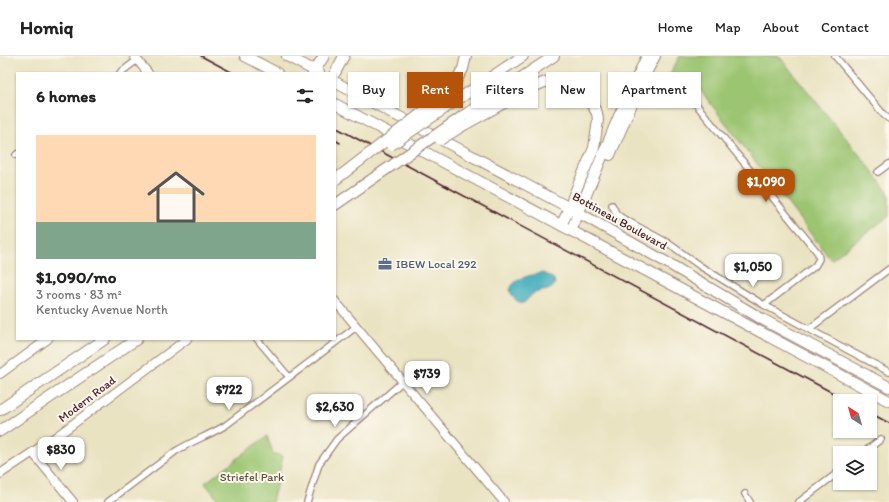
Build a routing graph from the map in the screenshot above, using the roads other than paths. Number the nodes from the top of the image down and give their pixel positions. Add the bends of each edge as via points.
1 (245, 56) edge
2 (287, 56) edge
3 (324, 56) edge
4 (344, 56) edge
5 (466, 56) edge
6 (523, 56) edge
7 (554, 56) edge
8 (647, 56) edge
9 (655, 56) edge
10 (835, 56) edge
11 (136, 58) edge
12 (121, 72) edge
13 (147, 72) edge
14 (275, 72) edge
15 (316, 72) edge
16 (336, 72) edge
17 (336, 83) edge
18 (336, 105) edge
19 (699, 108) edge
20 (889, 119) edge
21 (464, 121) junction
22 (889, 164) edge
23 (878, 172) dead end
24 (336, 180) edge
25 (336, 180) edge
26 (588, 188) junction
27 (336, 204) edge
28 (612, 205) dead end
29 (575, 210) junction
30 (561, 225) junction
31 (571, 231) junction
32 (889, 269) edge
33 (336, 302) edge
34 (764, 305) junction
35 (356, 327) junction
36 (809, 329) junction
37 (47, 340) edge
38 (104, 340) edge
39 (136, 340) edge
40 (186, 340) edge
41 (258, 340) edge
42 (889, 372) edge
43 (0, 374) edge
44 (289, 377) junction
45 (402, 382) junction
46 (889, 387) edge
47 (889, 401) edge
48 (0, 410) edge
49 (0, 431) edge
50 (882, 439) dead end
51 (872, 446) edge
52 (33, 453) junction
53 (0, 474) edge
54 (833, 476) edge
55 (744, 494) dead end
56 (73, 502) edge
57 (108, 502) edge
58 (307, 502) edge
59 (504, 502) edge
60 (750, 502) edge
61 (799, 502) edge

1 - 14 highway
2 - 15 highway
3 - 15 highway
4 - 16 highway
5 - 24 highway, bridge via 463,69 452,87
6 - 25 highway, bridge
7 - 21 highway
8 - 26 highway
9 - 26 highway via 598,178
10 - 20 street
11 - 12 street
11 - 13 street
17 - 29 highway, Bottineau Boulevard
18 - 30 highway
19 - 34 street via 818,253 819,259 815,266
21 - 27 highway, bridge
21 - 29 highway via 539,84 551,81 570,86 589,100 598,120 594,148 573,197
22 - 23 street
26 - 29 highway
28 - 34 street via 622,218 668,243
29 - 30 highway
29 - 31 highway
29 - 46 highway, Bottineau Boulevard via 762,319
30 - 31 highway
31 - 47 highway
32 - 36 street
33 - 35 street
34 - 36 street
35 - 44 street
35 - 45 street
36 - 42 street
37 - 43 street
38 - 48 highway
39 - 49 highway
40 - 52 street, Modern Road
41 - 44 street
44 - 57 street via 214,432 186,444
45 - 58 street via 337,438 319,464
45 - 59 street
50 - 51 street
52 - 53 street, Modern Road
52 - 56 street
54 - 61 street
55 - 60 street

